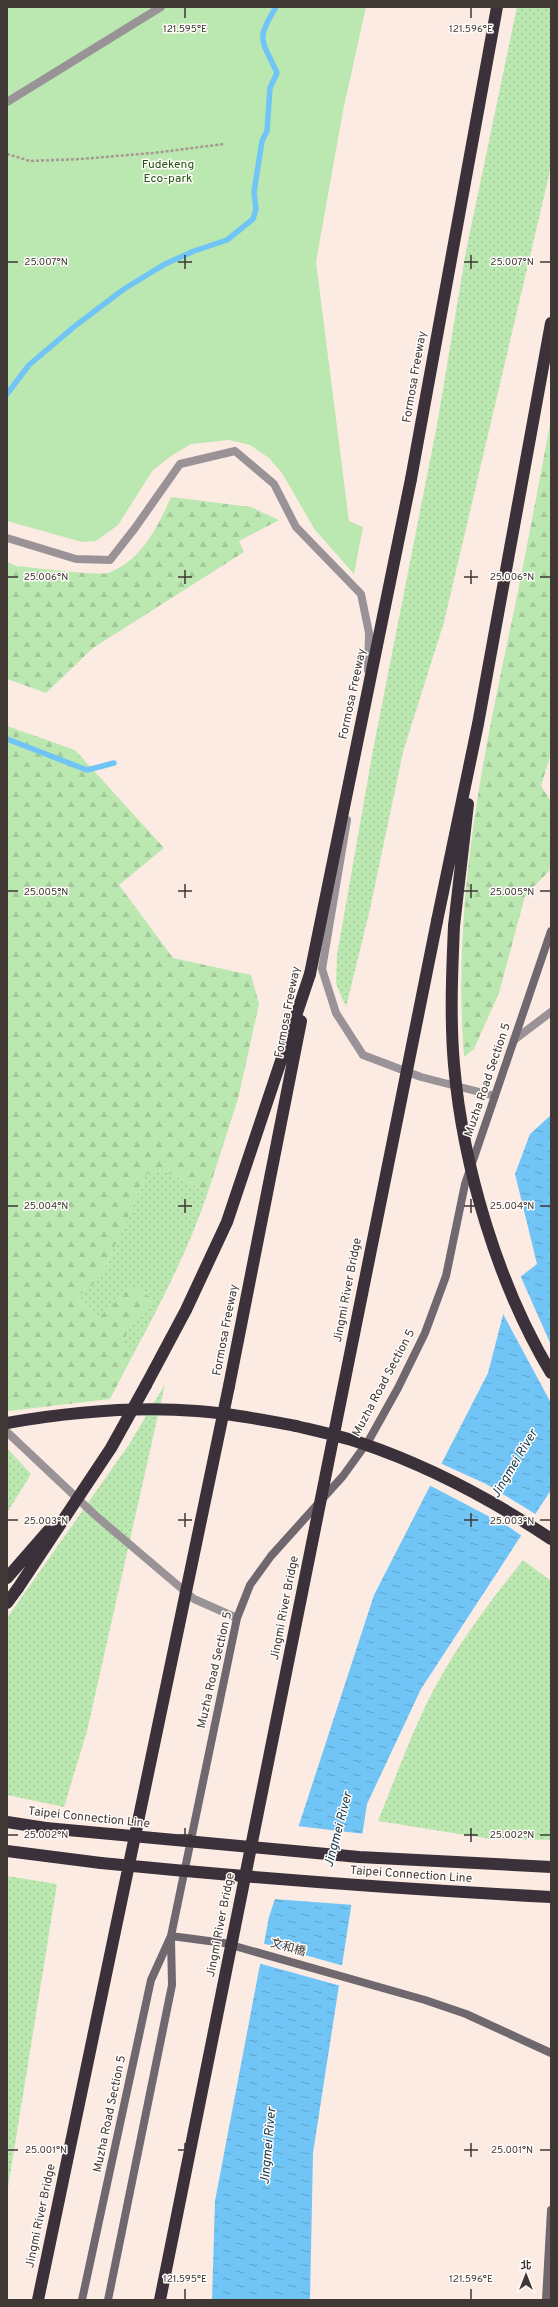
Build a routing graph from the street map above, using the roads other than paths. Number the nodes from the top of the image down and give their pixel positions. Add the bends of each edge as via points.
1 (161, 7) edge
2 (497, 7) edge
3 (7, 102) edge
4 (551, 323) edge
5 (7, 538) edge
6 (478, 724) junction
7 (551, 931) edge
8 (310, 974) junction
9 (551, 1012) edge
10 (514, 1040) junction
11 (495, 1096) junction
12 (551, 1373) edge
13 (229, 1386) joint
14 (7, 1423) edge
15 (7, 1432) edge
16 (81, 1494) junction
17 (551, 1539) edge
18 (7, 1578) edge
19 (7, 1603) edge
20 (237, 1618) junction
21 (7, 1822) edge
22 (7, 1851) edge
23 (551, 1867) edge
24 (551, 1897) edge
25 (171, 1936) junction
26 (551, 2053) edge
27 (551, 2210) edge
28 (38, 2300) edge
29 (82, 2300) edge
30 (108, 2300) edge
31 (160, 2300) edge
32 (546, 2300) edge

1 - 3 street
2 - 8 highway, Formosa Freeway, bridge via 411,479
4 - 6 highway
5 - 11 street via 76,559 110,560 180,464 235,451 274,484 296,527 361,594 369,633 367,704 322,970 336,1013 363,1055 421,1077
6 - 12 highway, bridge via 454,926 451,1011 458,1104 480,1205 496,1254 524,1322
6 - 31 highway, Jingmi River Bridge, bridge
7 - 10 main road, Muzha Road Section 5
8 - 13 highway, Formosa Freeway
8 - 16 highway, bridge via 227,1222 186,1310 146,1385 111,1448
9 - 10 street
10 - 11 main road, Muzha Road Section 5
11 - 20 main road, Muzha Road Section 5, bridge via 465,1184 440,1297 398,1388 369,1440 343,1476 271,1556 254,1579
13 - 28 highway, Jingmi River Bridge, bridge
14 - 17 highway, bridge via 108,1410 190,1410 251,1417 296,1426 360,1442 457,1482 505,1508
15 - 20 street via 95,1515 194,1599
16 - 18 highway, bridge
16 - 19 highway, bridge
20 - 25 main road, Muzha Road Section 5
21 - 23 highway, Taipei Connection Line, bridge via 46,1828 359,1857
22 - 24 highway, Taipei Connection Line, bridge via 225,1875 412,1890
25 - 26 main road, 文和橋 via 224,1943 398,1992 466,2014
25 - 29 main road, Muzha Road Section 5 via 150,1980
25 - 30 main road, Muzha Road Section 5 via 172,1985
27 - 32 main road

